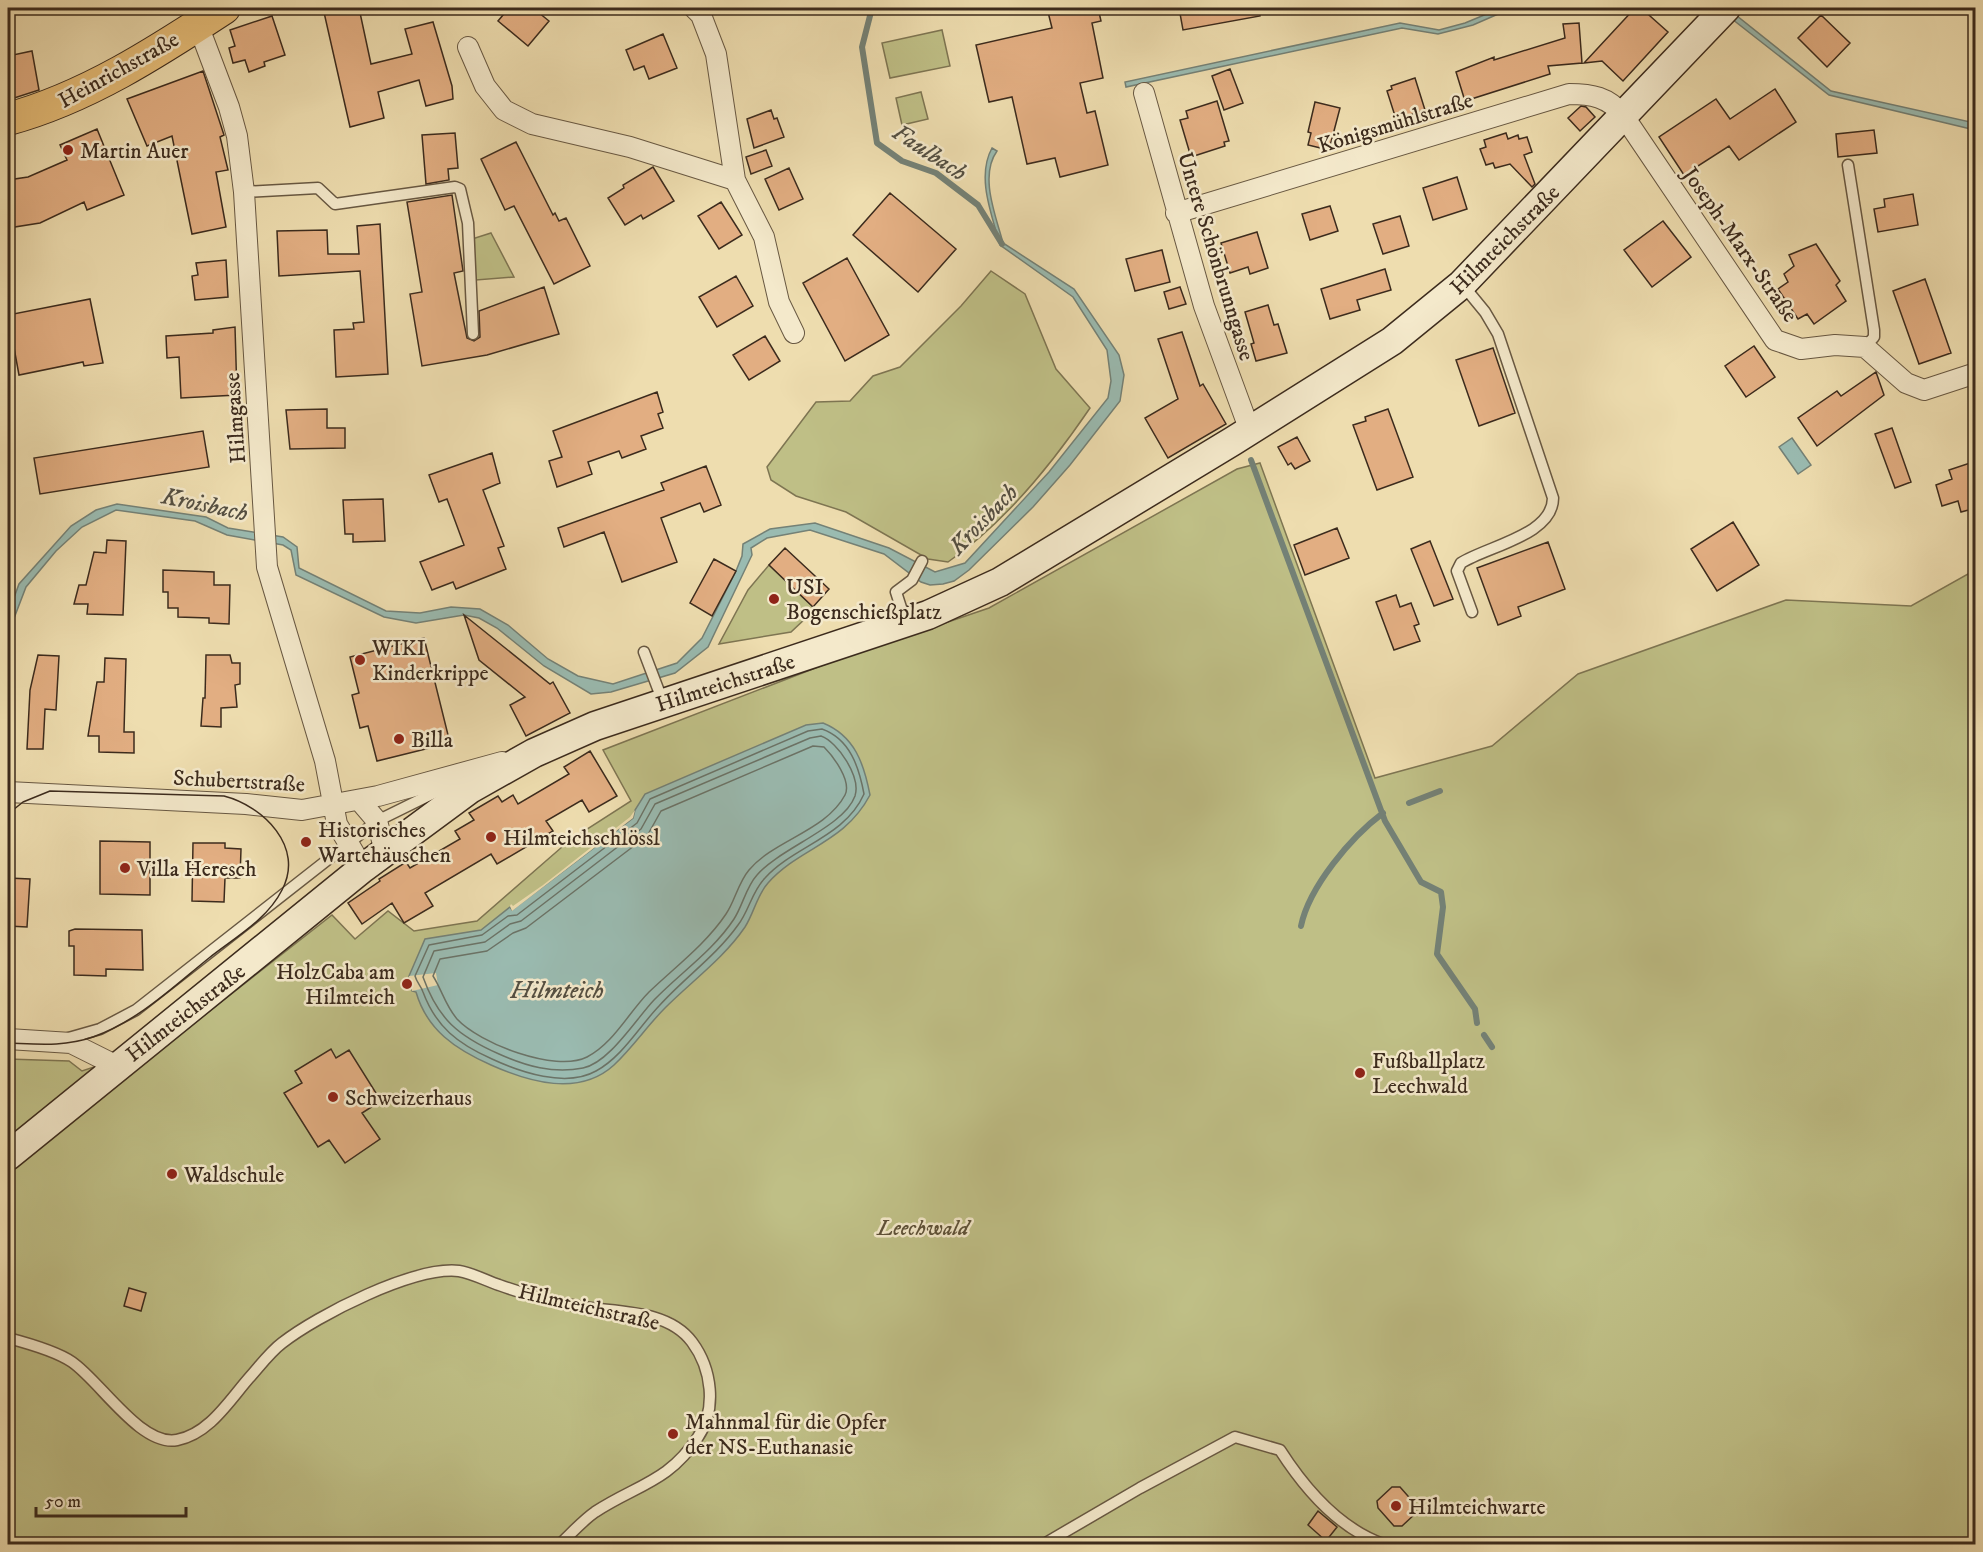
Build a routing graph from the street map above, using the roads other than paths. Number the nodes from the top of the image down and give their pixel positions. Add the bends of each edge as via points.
1 (224, 8) edge
2 (694, 8) edge
3 (1720, 14) edge
4 (198, 25) junction
5 (468, 47) dead end
6 (1144, 93) dead end
7 (1623, 115) junction
8 (8, 119) edge
9 (1848, 165) dead end
10 (735, 180) junction
11 (244, 192) junction
12 (1176, 213) junction
13 (1462, 284) junction
14 (795, 333) dead end
15 (473, 334) dead end
16 (1865, 347) junction
17 (1976, 373) edge
18 (1250, 431) junction
19 (922, 561) dead end
20 (1472, 612) dead end
21 (906, 622) junction
22 (644, 652) dead end
23 (660, 693) junction
24 (534, 753) junction
25 (8, 792) edge
26 (359, 800) junction
27 (334, 805) junction
28 (376, 820) junction
29 (347, 843) junction
30 (374, 860) junction
31 (8, 1039) edge
32 (57, 1041) junction
33 (117, 1066) junction
34 (8, 1156) edge
35 (8, 1338) edge
36 (1383, 1544) edge
37 (560, 1545) edge
38 (1044, 1545) edge

1 - 4 main road, Heinrichstraße
2 - 10 street via 716,54
3 - 7 main road, Hilmteichstraße
4 - 8 main road, Heinrichstraße via 71,98
4 - 11 street, Hilmgasse via 229,106
5 - 10 street via 485,86 504,110 532,124 630,147
6 - 12 street, Untere Schönbrunngasse
7 - 12 street, Königsmühlstraße via 1612,102 1591,94 1569,94
7 - 13 main road, Hilmteichstraße
7 - 16 street, Joseph-Marx-Straße via 1775,340 1801,350 1835,345
9 - 16 lane via 1874,330 1874,337
10 - 14 street via 764,237 779,302
11 - 15 lane via 318,188 335,204 460,189 468,223
11 - 27 street, Hilmgasse via 267,567
12 - 18 street, Untere Schönbrunngasse via 1227,375
13 - 18 main road, Hilmteichstraße via 1392,341
13 - 20 lane via 1498,334 1553,498 1548,518 1536,528 1461,563 1457,571
16 - 17 street via 1906,384 1924,390
18 - 21 main road, Hilmteichstraße via 1238,456 1157,507 1113,529 1077,536 978,594
19 - 21 lane via 912,580 896,592
21 - 23 main road, Hilmteichstraße
22 - 23 lane
23 - 24 main road, Hilmteichstraße
24 - 26 street, Schubertstraße
24 - 28 lane via 445,787
24 - 30 main road, Hilmteichstraße via 470,789
25 - 27 street, Schubertstraße via 302,810
26 - 27 street, Schubertstraße
26 - 28 street
27 - 29 street via 337,824
28 - 29 lane
28 - 30 street
29 - 30 street
29 - 32 lane via 136,1010 100,1029
30 - 33 main road, Hilmteichstraße
31 - 32 street
32 - 33 street via 84,1048
33 - 34 main road, Hilmteichstraße
35 - 37 lane, Hilmteichstraße via 42,1347 72,1362 153,1436 175,1441 196,1433 214,1419 280,1344 322,1316 416,1276 459,1271 549,1299 666,1321 691,1340 708,1369 710,1412 700,1435 680,1461 655,1481 593,1514
36 - 38 lane via 1326,1509 1297,1477 1280,1450 1235,1437

